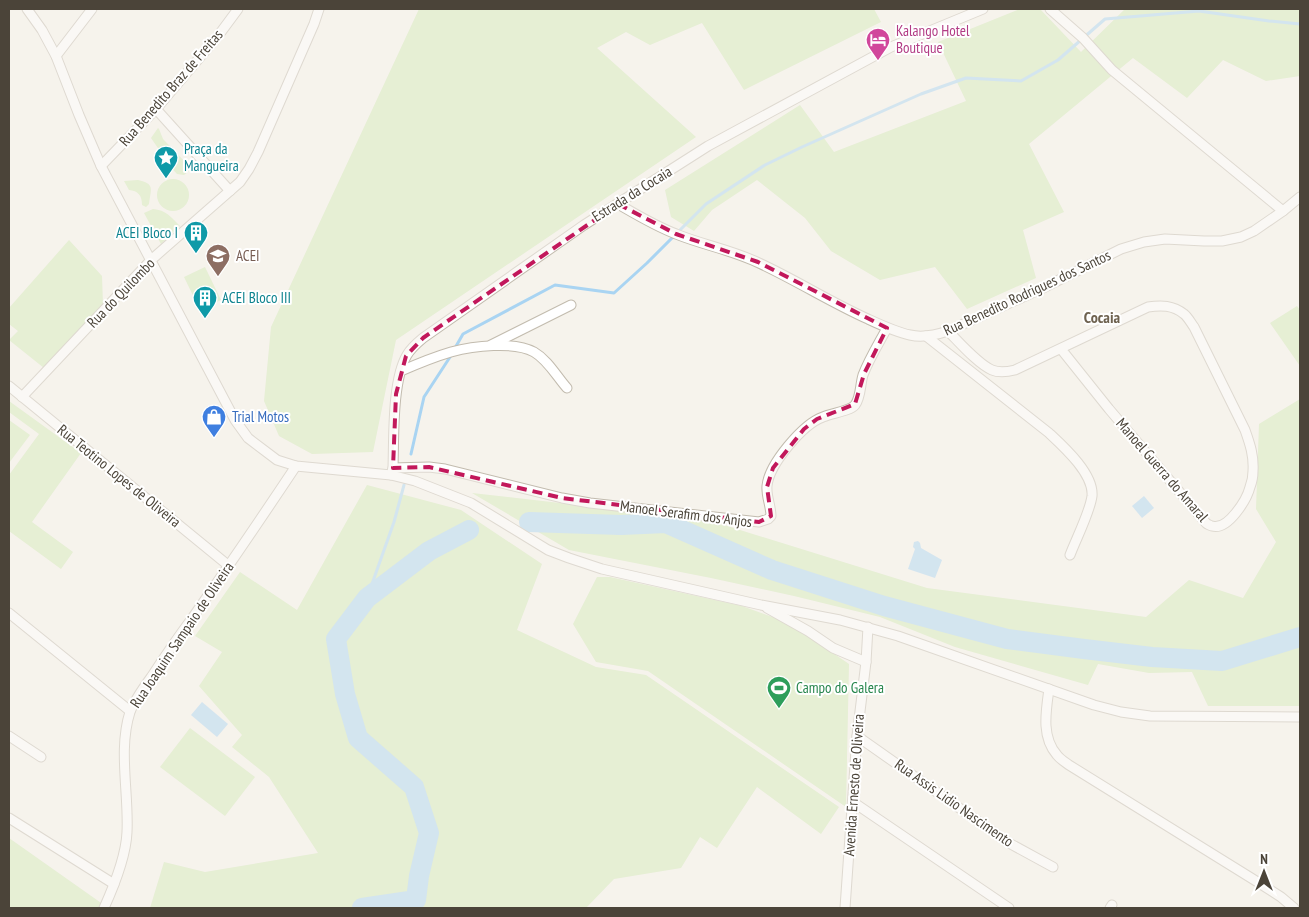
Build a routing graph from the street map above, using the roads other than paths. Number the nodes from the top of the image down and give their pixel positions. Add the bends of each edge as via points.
1 (28, 9) edge
2 (92, 9) edge
3 (238, 9) edge
4 (319, 9) edge
5 (983, 9) edge
6 (1050, 9) edge
7 (56, 56) junction
8 (156, 109) junction
9 (101, 166) junction
10 (230, 192) junction
11 (1300, 197) edge
12 (618, 204) junction
13 (1283, 211) junction
14 (151, 260) junction
15 (571, 305) dead end
16 (888, 328) junction
17 (948, 331) junction
18 (926, 336) junction
19 (489, 346) junction
20 (1061, 349) junction
21 (401, 371) junction
22 (9, 386) edge
23 (567, 388) dead end
24 (22, 397) junction
25 (296, 466) junction
26 (392, 471) junction
27 (1070, 555) dead end
28 (229, 566) junction
29 (761, 605) junction
30 (9, 613) edge
31 (868, 627) junction
32 (866, 662) junction
33 (1049, 689) junction
34 (130, 711) junction
35 (1300, 716) edge
36 (9, 736) edge
37 (857, 736) junction
38 (41, 757) dead end
39 (853, 802) junction
40 (9, 818) edge
41 (1052, 867) dead end
42 (114, 884) junction
43 (104, 908) edge
44 (845, 908) edge
45 (1009, 908) edge
46 (1294, 908) edge

1 - 7 street
2 - 7 street
3 - 8 street, Rua Benedito Braz de Freitas
4 - 10 street, Rua do Quilombo via 258,152
5 - 12 street, Estrada da Cocaia via 891,47 708,146
6 - 13 street via 1112,70
7 - 9 street
8 - 9 street, Rua Benedito Braz de Freitas
8 - 10 street
9 - 14 street
10 - 14 street, Rua do Quilombo
11 - 13 street, Rua Benedito Rodrigues dos Santos
12 - 16 street, Rua Benedito Rodrigues dos Santos via 676,234 758,262 839,306
12 - 21 street, Estrada da Cocaia via 423,338 406,356
13 - 17 street, Rua Benedito Rodrigues dos Santos via 1241,237 1222,241 1165,239 1121,249
14 - 24 street, Rua do Quilombo
14 - 25 street via 235,420 248,438 263,450 277,460
15 - 19 street
16 - 18 street, Rua Benedito Rodrigues dos Santos via 911,336
16 - 26 street, Manoel Serafim dos Anjos via 864,374 855,404 817,419 804,429 773,468 767,487 771,516 764,521 590,503 445,469 429,467
17 - 18 street, Rua Benedito Rodrigues dos Santos
17 - 20 street via 981,363 992,370 1004,372
18 - 27 street via 1049,433 1077,462 1088,479 1092,495
19 - 21 street via 453,352
19 - 23 street via 523,348 534,352
20 - 20 street, Manoel Guerra do Amaral via 1148,307 1162,305 1184,314 1194,327 1252,447 1250,487 1243,503 1230,519 1218,527 1206,522
21 - 26 street, Estrada da Cocaia via 396,394
22 - 24 street, Rua Teotino Lopes de Oliveira
24 - 28 street, Rua Teotino Lopes de Oliveira
25 - 26 street
25 - 28 street, Rua Joaquim Sampaio de Oliveira
26 - 29 street via 471,503 548,550 569,558 602,569
28 - 34 street, Rua Joaquim Sampaio de Oliveira
29 - 31 street
29 - 32 street via 833,648
30 - 34 street
31 - 32 street, Avenida Ernesto de Oliveira
31 - 33 street
32 - 37 street, Avenida Ernesto de Oliveira
33 - 35 street via 1094,706 1150,716
33 - 46 street via 1046,729 1049,744 1057,755 1256,880
34 - 42 street, Rua Joaquim Sampaio de Oliveira via 125,753 128,834
36 - 38 street
37 - 39 street, Avenida Ernesto de Oliveira
37 - 41 street, Rua Assis Lidio Nascimento via 1009,842
39 - 44 street, Avenida Ernesto de Oliveira
39 - 45 street
40 - 42 street
42 - 43 street, Rua Joaquim Sampaio de Oliveira

